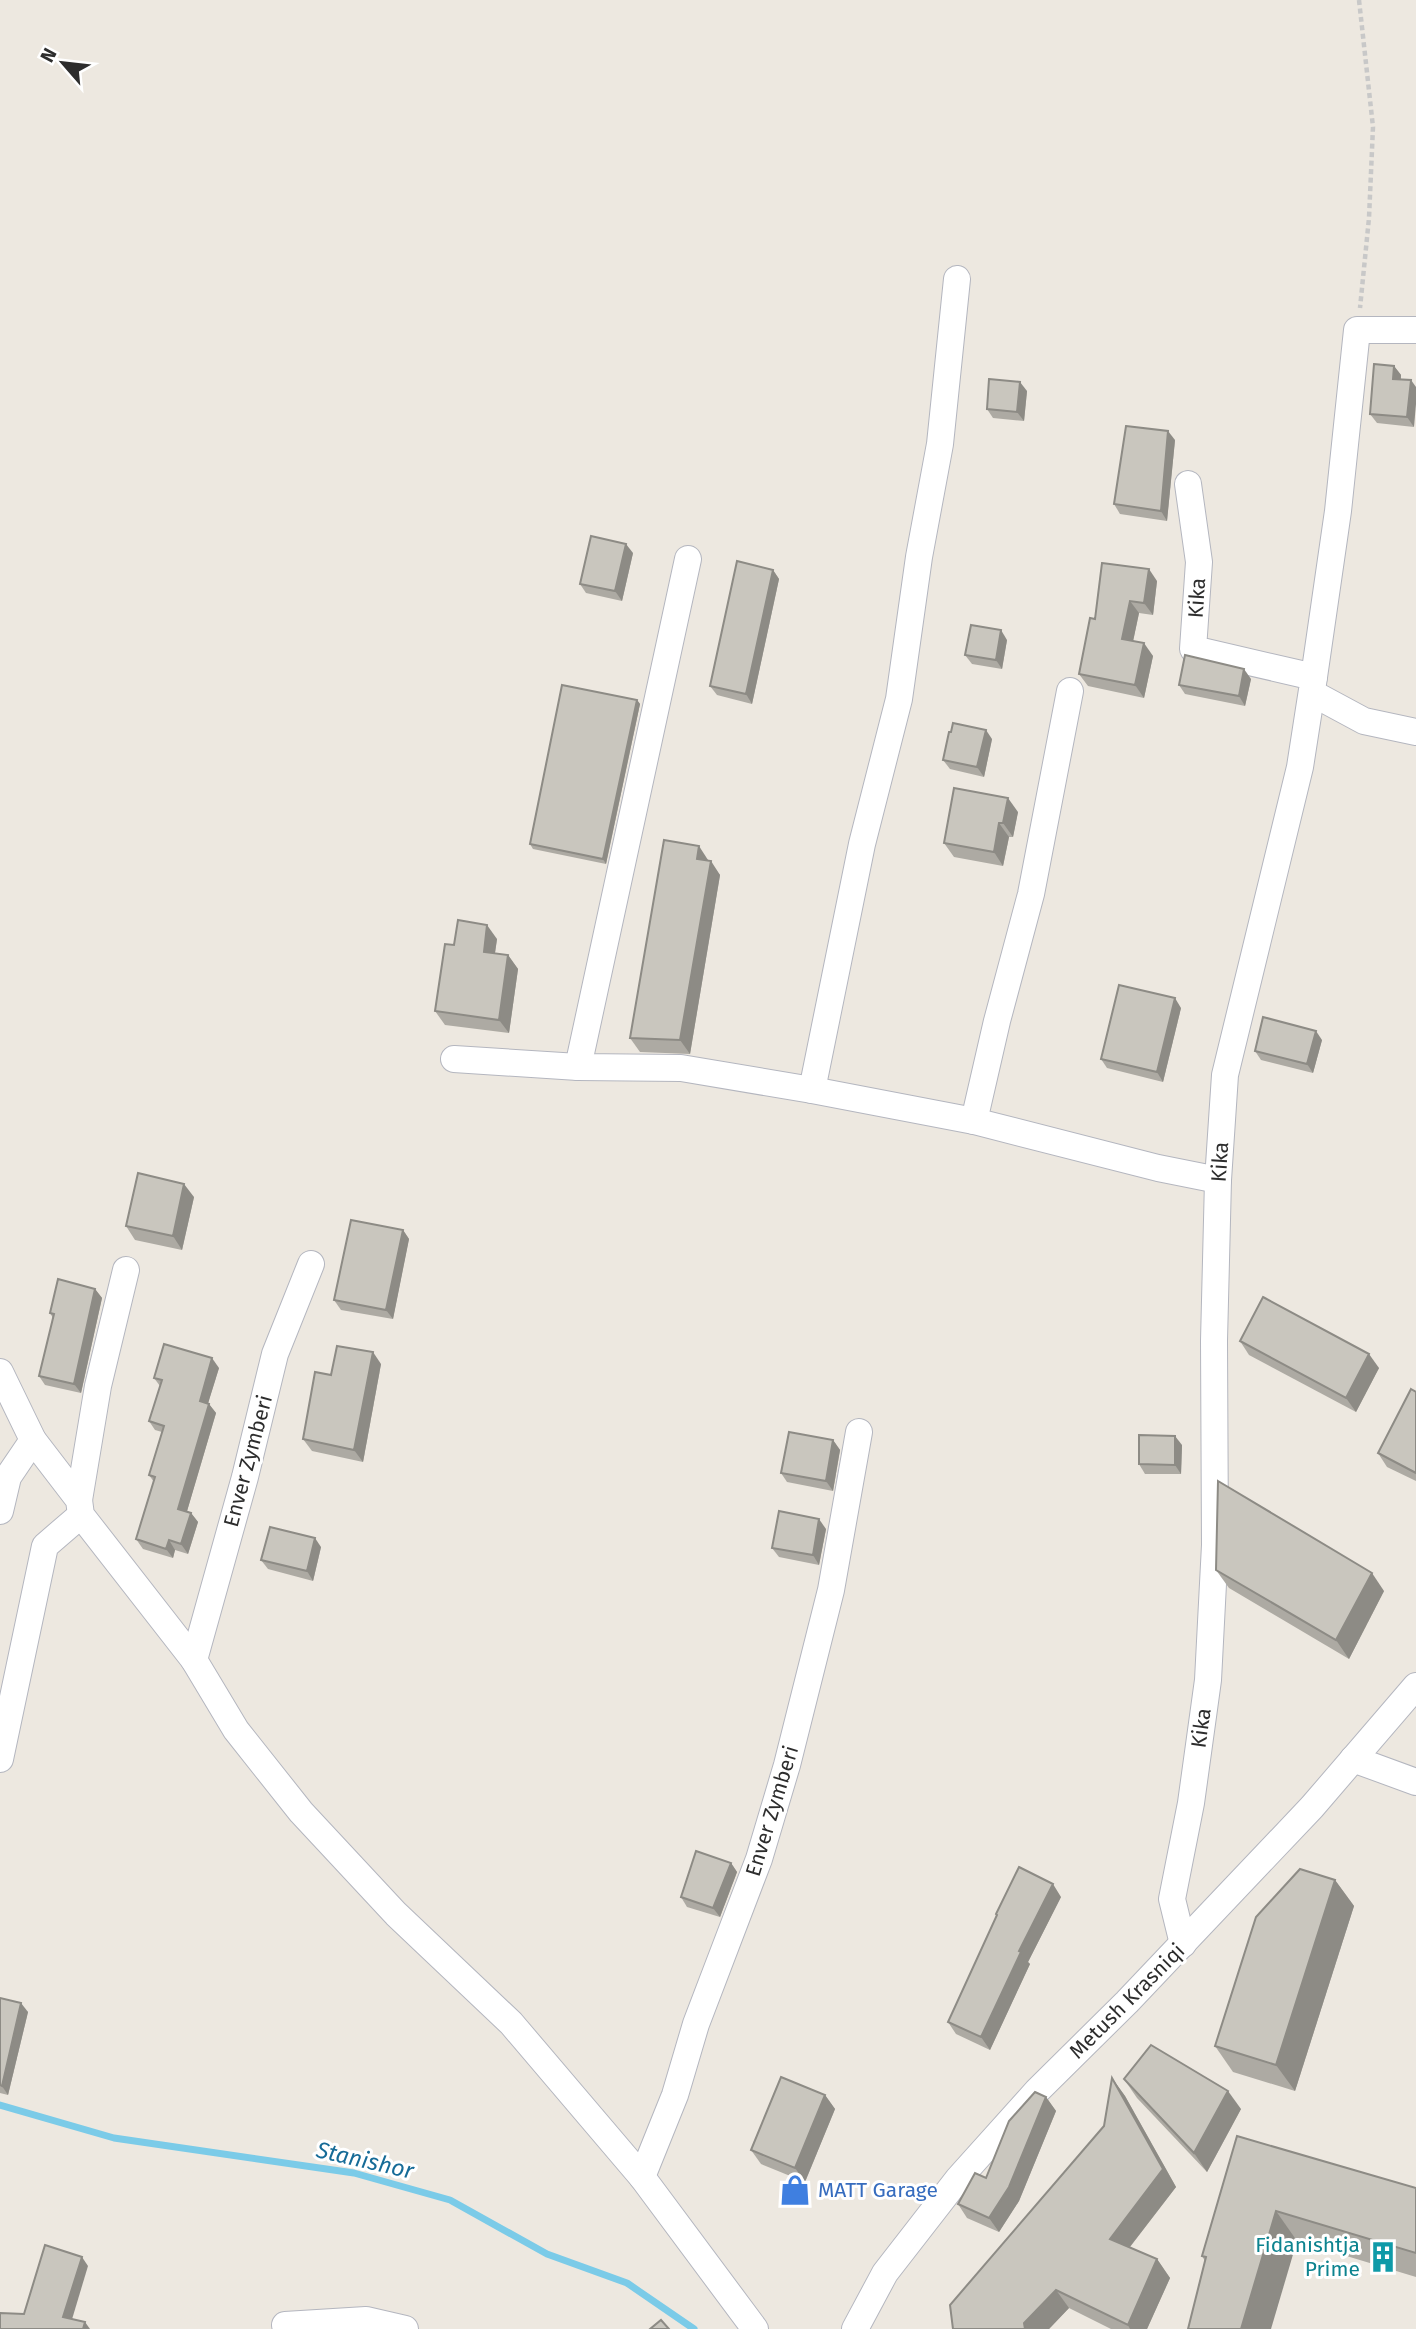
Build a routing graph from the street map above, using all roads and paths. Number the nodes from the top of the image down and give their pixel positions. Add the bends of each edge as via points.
1 (1359, 0) edge
2 (957, 279) dead end
3 (1357, 330) junction
4 (1416, 330) edge
5 (1188, 484) dead end
6 (688, 559) dead end
7 (1313, 685) junction
8 (1070, 691) dead end
9 (1416, 732) edge
10 (454, 1059) dead end
11 (578, 1067) junction
12 (812, 1090) junction
13 (974, 1121) junction
14 (1218, 1180) junction
15 (311, 1264) dead end
16 (127, 1270) dead end
17 (0, 1372) edge
18 (859, 1432) dead end
19 (33, 1440) junction
20 (80, 1508) junction
21 (0, 1511) edge
22 (194, 1660) junction
23 (1416, 1686) edge
24 (0, 1759) edge
25 (1353, 1759) junction
26 (1416, 1782) edge
27 (1183, 1944) junction
28 (642, 2177) junction
29 (285, 2325) dead end
30 (405, 2329) edge
31 (755, 2329) edge
32 (855, 2329) edge

1 - 3 path via 1373,127
2 - 12 street via 940,444 899,699 860,857
3 - 4 street
3 - 7 street
5 - 7 street, Kika via 1199,562 1193,649
6 - 11 street
7 - 9 street via 1364,721
7 - 14 street, Kika via 1300,768 1226,1075
8 - 13 street via 1031,894
10 - 11 street
11 - 12 street via 681,1068
12 - 13 street
13 - 14 street
14 - 27 street, Kika via 1215,1545 1208,1680 1172,1899
15 - 22 street, Enver Zymberi via 275,1354
16 - 20 street via 98,1387
17 - 19 street
18 - 28 street, Enver Zymberi via 831,1590 787,1765 759,1859
19 - 20 street
19 - 21 street via 8,1478
20 - 22 street
20 - 24 street via 45,1546
22 - 28 street via 236,1730 301,1812 396,1914 511,2023
23 - 25 street, Metush Krasniqi
25 - 26 street
25 - 27 street, Metush Krasniqi
27 - 32 street, Metush Krasniqi via 1037,2091 958,2179 885,2273
28 - 31 street
29 - 30 street via 366,2320

